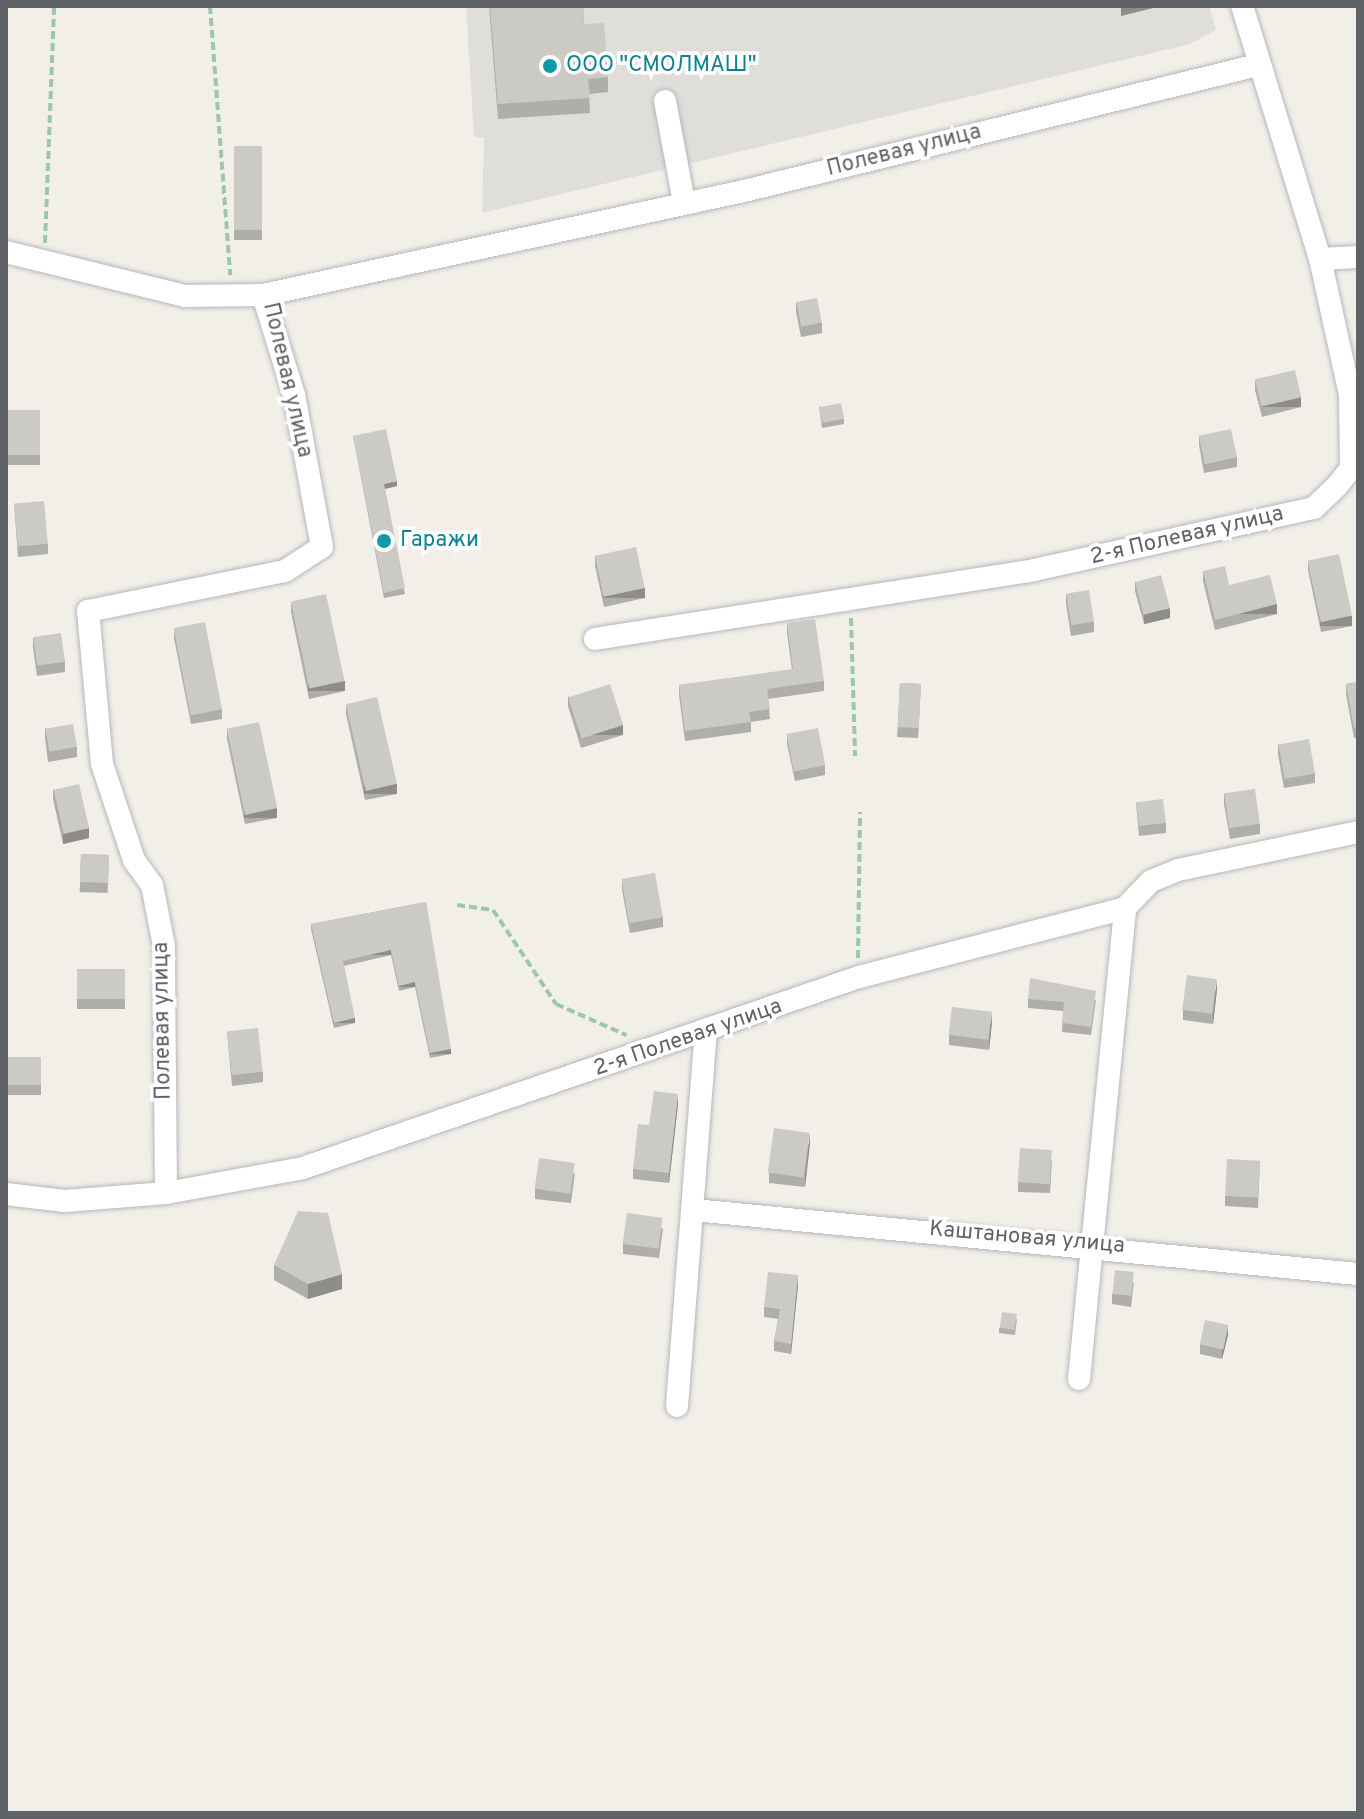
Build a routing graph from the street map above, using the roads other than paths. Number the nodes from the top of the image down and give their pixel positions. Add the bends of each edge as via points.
1 (1242, 6) edge
2 (1258, 65) junction
3 (665, 101) dead end
4 (684, 203) junction
5 (6, 252) edge
6 (1358, 257) edge
7 (1320, 259) junction
8 (263, 295) junction
9 (595, 639) dead end
10 (1358, 832) edge
11 (1125, 908) junction
12 (706, 1033) junction
13 (166, 1193) junction
14 (6, 1194) edge
15 (694, 1210) junction
16 (1091, 1243) junction
17 (1358, 1274) edge
18 (1079, 1379) dead end
19 (677, 1406) dead end

1 - 2 street, 2-я Полевая улица
2 - 4 street, Полевая улица
2 - 7 street, 2-я Полевая улица
3 - 4 street
4 - 8 street, Полевая улица
5 - 8 street via 185,296
6 - 7 street
7 - 9 street, 2-я Полевая улица via 1350,395 1351,468 1314,508 1034,570
8 - 13 street, Полевая улица via 294,395 322,547 285,571 88,611 102,764 134,860 152,885 164,946
10 - 11 street via 1178,870 1151,881
11 - 12 street, 2-я Полевая улица via 859,977
11 - 16 street
12 - 13 street, 2-я Полевая улица via 303,1168
12 - 15 street
13 - 14 street, 2-я Полевая улица via 65,1201
15 - 16 street, Каштановая улица
15 - 19 street
16 - 17 street, Каштановая улица
16 - 18 street

